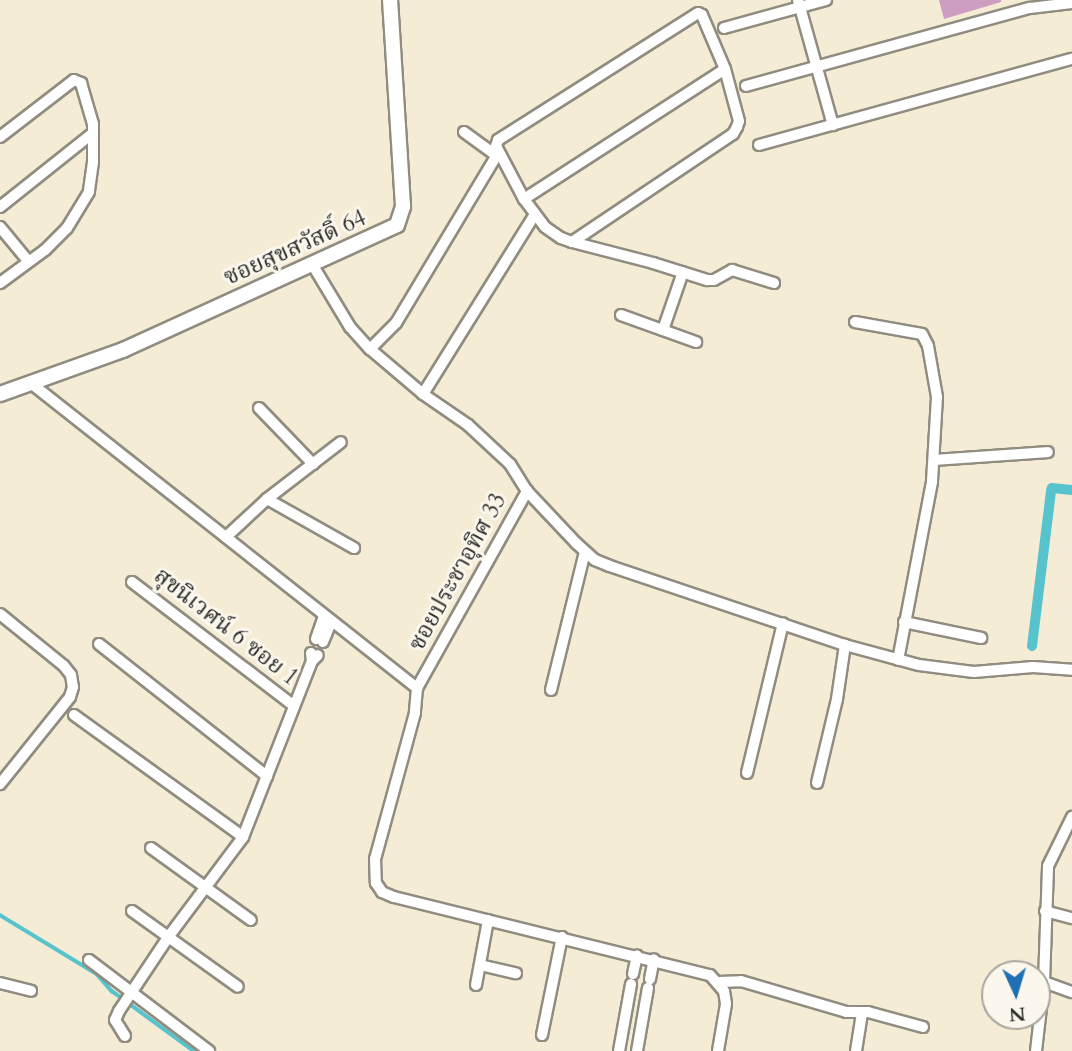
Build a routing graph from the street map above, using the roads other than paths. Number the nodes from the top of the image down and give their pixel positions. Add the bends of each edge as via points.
1 (390, 0) edge
2 (826, 0) edge
3 (1072, 3) edge
4 (799, 4) edge
5 (724, 28) dead end
6 (1072, 59) edge
7 (817, 66) junction
8 (724, 69) junction
9 (746, 86) dead end
10 (833, 125) junction
11 (464, 132) dead end
12 (93, 133) junction
13 (0, 137) edge
14 (759, 145) dead end
15 (497, 154) junction
16 (524, 199) junction
17 (0, 207) edge
18 (535, 214) junction
19 (0, 227) edge
20 (572, 242) junction
21 (29, 262) junction
22 (312, 264) junction
23 (683, 272) junction
24 (774, 283) dead end
25 (0, 284) edge
26 (621, 315) dead end
27 (855, 322) dead end
28 (663, 330) junction
29 (696, 342) dead end
30 (370, 349) junction
31 (32, 384) junction
32 (0, 394) edge
33 (423, 394) junction
34 (259, 408) dead end
35 (341, 442) dead end
36 (1048, 452) dead end
37 (935, 460) junction
38 (313, 464) junction
39 (527, 491) junction
40 (267, 499) junction
41 (226, 537) junction
42 (354, 548) dead end
43 (585, 552) junction
44 (132, 582) dead end
45 (0, 614) edge
46 (328, 619) junction
47 (904, 622) junction
48 (783, 623) junction
49 (981, 638) dead end
50 (319, 640) dead end
51 (99, 644) dead end
52 (845, 645) junction
53 (314, 656) dead end
54 (898, 660) junction
55 (1072, 670) edge
56 (417, 688) junction
57 (551, 690) dead end
58 (294, 706) junction
59 (74, 715) dead end
60 (747, 773) dead end
61 (267, 776) junction
62 (817, 783) dead end
63 (0, 784) edge
64 (1072, 817) edge
65 (243, 837) junction
66 (151, 848) dead end
67 (206, 888) junction
68 (132, 911) dead end
69 (1045, 911) junction
70 (1072, 918) edge
71 (488, 919) junction
72 (251, 920) dead end
73 (169, 936) junction
74 (562, 937) junction
75 (636, 955) junction
76 (653, 959) junction
77 (89, 960) dead end
78 (1044, 960) edge
79 (480, 965) junction
80 (516, 973) dead end
81 (719, 982) junction
82 (0, 984) edge
83 (1051, 984) edge
84 (476, 985) dead end
85 (238, 988) dead end
86 (648, 989) junction
87 (31, 991) dead end
88 (1072, 992) edge
89 (128, 995) junction
90 (629, 997) junction
91 (862, 1012) junction
92 (923, 1027) dead end
93 (1038, 1030) edge
94 (542, 1035) dead end
95 (125, 1036) dead end
96 (209, 1051) edge
97 (619, 1051) edge
98 (637, 1051) edge
99 (718, 1051) edge
100 (856, 1051) edge
101 (1036, 1051) edge

1 - 22 street, ซอยสุขสวัสดิ์ 64 via 401,219 388,231
2 - 4 street
3 - 7 street via 1030,8
4 - 5 street
4 - 7 street
6 - 10 street
7 - 9 street
7 - 10 street
8 - 15 street via 702,15 694,13 498,140
8 - 16 street
8 - 20 street via 739,121 733,134
10 - 14 street
11 - 15 street
12 - 13 street via 88,101 76,80
12 - 17 street
12 - 21 street via 89,192 67,228
15 - 16 street
15 - 30 street via 396,323
16 - 18 street
18 - 20 street via 552,233
18 - 33 street
19 - 21 street
20 - 23 street
21 - 25 street
22 - 30 street via 337,309
22 - 31 street, ซอยสุขสวัสดิ์ 64 via 123,350
23 - 24 street via 714,280 732,270
23 - 28 street
26 - 28 street
27 - 37 street via 917,332 926,338 938,415
28 - 29 street
30 - 33 street
31 - 32 street, ซอยสุขสวัสดิ์ 64
31 - 41 street, ซอยประชาอุทิศ 33
33 - 39 street via 468,425 510,464
34 - 38 street
35 - 38 street
36 - 37 street
37 - 47 street
38 - 40 street
39 - 43 street, ซอยประชาอุทิศ 33
39 - 56 street, ซอยประชาอุทิศ 33
40 - 41 street
40 - 42 street
41 - 46 street, ซอยประชาอุทิศ 33
43 - 48 street, ซอยประชาอุทิศ 33 via 610,566
43 - 57 street
44 - 58 street, สุขนิเวศน์ 6 ซอย 1
45 - 63 street via 64,666 73,687 70,697
46 - 50 street
46 - 56 street, ซอยประชาอุทิศ 33
47 - 49 street
47 - 54 street
48 - 52 street, ซอยประชาอุทิศ 33
48 - 60 street
51 - 61 street
52 - 54 street, ซอยประชาอุทิศ 33
52 - 62 street
53 - 58 street
54 - 55 street, ซอยประชาอุทิศ 33 via 962,672 1033,667
56 - 71 street via 415,713 374,859 376,883 394,897
58 - 61 street
59 - 65 street
61 - 65 street
64 - 69 street via 1048,866
65 - 67 street
66 - 67 street
67 - 72 street
67 - 73 street
68 - 73 street
69 - 70 street
69 - 78 street
71 - 74 street
71 - 79 street
73 - 85 street
73 - 89 street
74 - 75 street
74 - 94 street
75 - 76 street
75 - 90 street
76 - 81 street via 710,975
76 - 86 street
77 - 89 street
79 - 80 street
79 - 84 street
81 - 91 street via 741,981 846,1012
81 - 99 street via 726,1004
82 - 87 street
83 - 88 street
86 - 90 street
86 - 98 street
89 - 95 street via 115,1020
89 - 96 street
90 - 97 street
91 - 92 street
91 - 100 street
93 - 101 street

